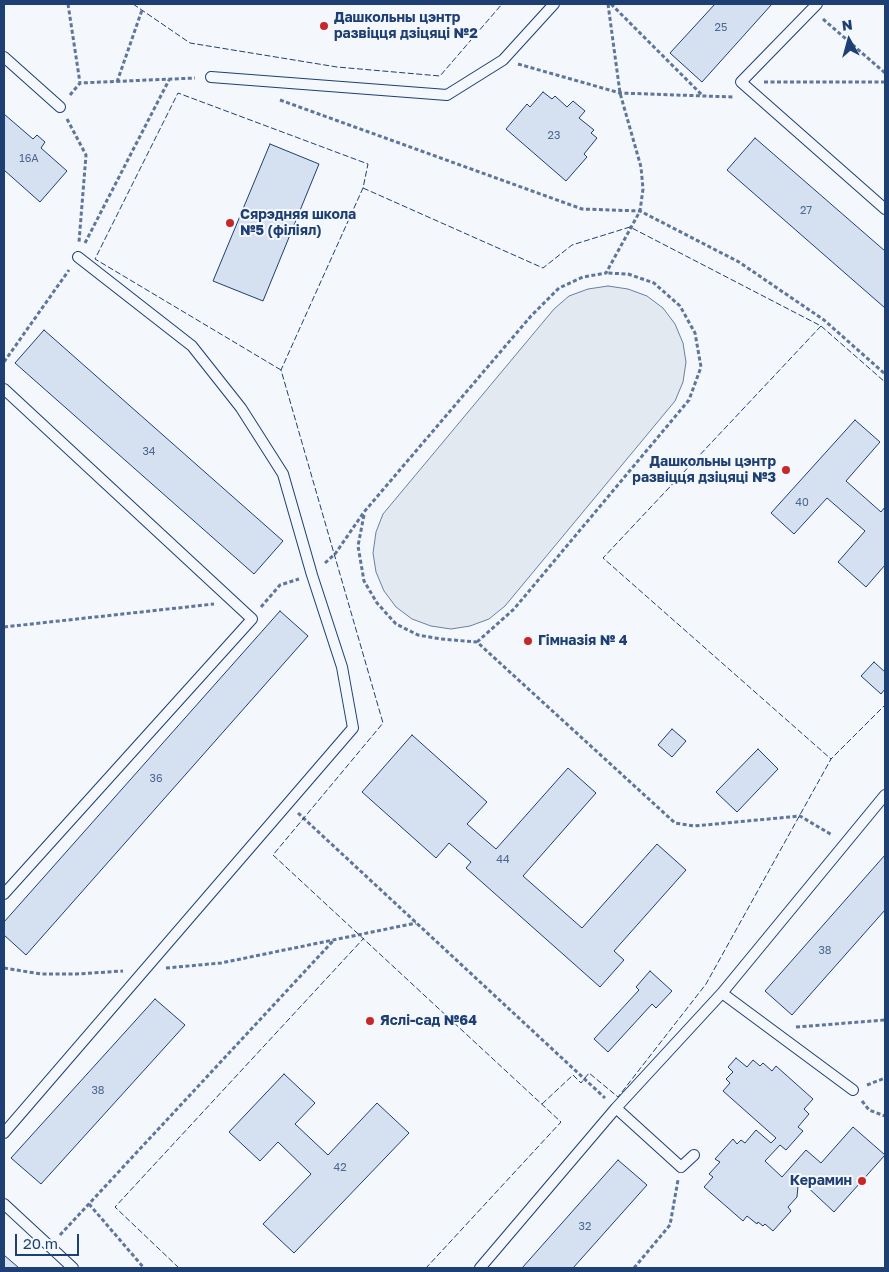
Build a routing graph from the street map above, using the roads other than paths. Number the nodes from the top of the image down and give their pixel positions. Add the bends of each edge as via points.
1 (554, 4) edge
2 (815, 7) edge
3 (4, 57) edge
4 (211, 77) road end
5 (60, 107) road end
6 (885, 209) edge
7 (78, 257) road end
8 (4, 389) edge
9 (885, 795) edge
10 (4, 894) edge
11 (722, 992) junction
12 (853, 1090) road end
13 (616, 1108) junction
14 (4, 1133) edge
15 (694, 1155) dead end
16 (4, 1204) edge
17 (73, 1268) edge
18 (480, 1268) edge

1 - 4 lane via 503,60 447,94
2 - 6 lane via 741,82
3 - 5 lane
7 - 14 lane via 192,346 241,408 282,474 342,667 353,728
8 - 10 lane via 252,619
9 - 11 lane
11 - 12 lane
11 - 13 lane
13 - 15 lane via 681,1167
13 - 18 lane
16 - 17 lane

